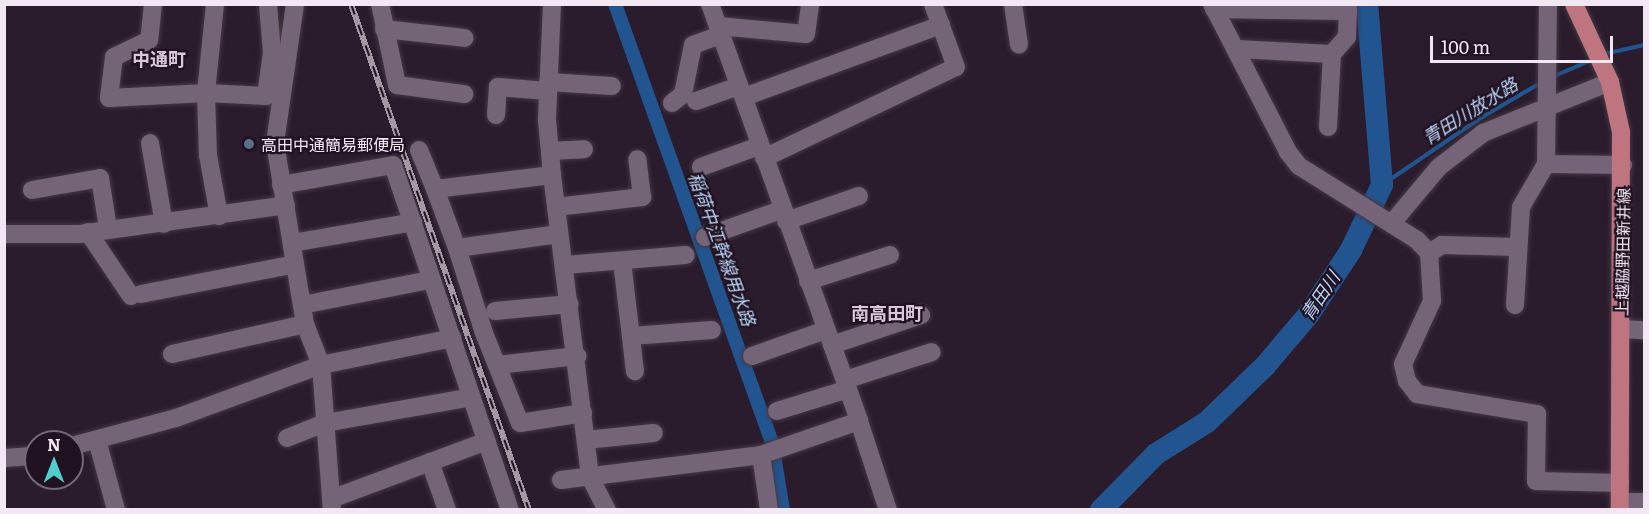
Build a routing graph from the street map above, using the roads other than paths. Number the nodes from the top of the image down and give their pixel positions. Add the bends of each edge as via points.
1 (153, 4) edge
2 (215, 4) edge
3 (268, 4) edge
4 (295, 4) edge
5 (380, 4) edge
6 (552, 4) edge
7 (710, 4) edge
8 (810, 4) edge
9 (933, 4) edge
10 (1013, 4) edge
11 (1548, 4) edge
12 (1213, 7) edge
13 (1272, 7) edge
14 (1347, 8) edge
15 (1577, 9) edge
16 (941, 26) junction
17 (384, 29) junction
18 (720, 30) junction
19 (465, 38) dead end
20 (1019, 45) dead end
21 (1237, 49) junction
22 (1332, 54) junction
23 (1608, 77) junction
24 (612, 86) dead end
25 (548, 87) junction
26 (742, 92) junction
27 (206, 93) junction
28 (464, 94) dead end
29 (696, 101) dead end
30 (672, 103) dead end
31 (1546, 105) junction
32 (496, 115) dead end
33 (1328, 127) dead end
34 (150, 143) dead end
35 (584, 149) dead end
36 (419, 150) dead end
37 (550, 151) junction
38 (761, 152) junction
39 (637, 159) dead end
40 (1546, 164) junction
41 (1623, 165) junction
42 (701, 167) dead end
43 (552, 175) junction
44 (281, 184) junction
45 (435, 189) junction
46 (32, 190) dead end
47 (859, 196) dead end
48 (286, 205) junction
49 (556, 207) junction
50 (784, 215) junction
51 (219, 216) junction
52 (413, 222) junction
53 (1390, 222) junction
54 (165, 224) junction
55 (108, 228) junction
56 (88, 232) junction
57 (4, 234) edge
58 (560, 234) junction
59 (705, 237) dead end
60 (292, 243) junction
61 (457, 248) junction
62 (1518, 248) junction
63 (1429, 252) junction
64 (686, 255) dead end
65 (890, 255) dead end
66 (622, 261) junction
67 (295, 264) junction
68 (565, 265) junction
69 (430, 280) junction
70 (808, 281) junction
71 (570, 304) junction
72 (302, 305) junction
73 (1515, 305) dead end
74 (495, 311) dead end
75 (921, 315) dead end
76 (305, 324) junction
77 (1622, 329) junction
78 (712, 330) dead end
79 (1644, 330) edge
80 (631, 336) junction
81 (452, 338) junction
82 (829, 338) junction
83 (933, 352) dead end
84 (172, 354) dead end
85 (577, 356) junction
86 (752, 356) dead end
87 (321, 365) junction
88 (496, 365) junction
89 (635, 371) dead end
90 (846, 384) junction
91 (472, 397) junction
92 (777, 411) dead end
93 (583, 413) junction
94 (859, 421) junction
95 (325, 423) junction
96 (654, 433) dead end
97 (287, 438) dead end
98 (97, 440) junction
99 (586, 440) junction
100 (487, 441) junction
101 (84, 443) edge
102 (761, 455) junction
103 (24, 457) edge
104 (4, 458) edge
105 (430, 462) junction
106 (590, 477) junction
107 (561, 480) dead end
108 (1620, 483) junction
109 (1644, 502) edge
110 (331, 504) edge
111 (1620, 506) edge
112 (116, 510) edge
113 (447, 510) edge
114 (510, 510) edge
115 (607, 510) edge
116 (769, 510) edge
117 (888, 510) edge

1 - 27 street via 148,40 114,57 109,98
2 - 27 street
3 - 27 street via 272,53 266,96
4 - 44 street via 275,143
5 - 17 street
6 - 25 street
7 - 18 street
8 - 18 street via 806,34
9 - 16 street
10 - 20 street
11 - 31 street
12 - 13 street
12 - 21 street
13 - 14 street
14 - 22 street via 1347,38
15 - 23 main road, 上越脇野田新井線
16 - 26 street
16 - 38 street via 956,67
17 - 19 street
17 - 28 street via 397,84
18 - 26 street
18 - 30 street via 693,45 683,94
21 - 22 street
21 - 53 street via 1288,152 1299,166
22 - 33 street
23 - 31 street
23 - 41 main road, 上越脇野田新井線 via 1618,112
24 - 25 street
25 - 32 street via 498,87
25 - 37 street
26 - 29 street
26 - 38 street
27 - 51 street via 208,155
31 - 40 street
31 - 53 street via 1483,133 1439,167
34 - 54 street
35 - 37 street
36 - 45 street
37 - 43 street
38 - 42 street
38 - 50 street
39 - 49 street via 642,197
40 - 41 street
40 - 62 street via 1521,207
41 - 77 main road, 上越脇野田新井線
43 - 45 street
43 - 49 street
44 - 48 street
44 - 52 street via 393,165
45 - 61 street
46 - 55 street via 100,178
47 - 50 street
48 - 51 street
48 - 60 street
49 - 58 street
50 - 59 street
50 - 70 street
51 - 54 street
52 - 60 street
52 - 69 street
53 - 63 street
54 - 55 street
55 - 56 street
56 - 57 street
56 - 67 street via 136,295
58 - 61 street
58 - 68 street
60 - 67 street
61 - 88 street
62 - 63 street via 1442,245
62 - 73 street
63 - 108 street via 1432,301 1403,364 1407,381 1417,394 1537,414 1536,481
64 - 66 street
65 - 70 street
66 - 68 street
66 - 80 street
67 - 72 street
68 - 71 street
69 - 72 street
69 - 81 street
70 - 82 street
71 - 74 street
71 - 85 street
72 - 76 street
75 - 82 street
76 - 84 street
76 - 87 street
77 - 79 street
77 - 108 main road, 上越脇野田新井線
78 - 80 street
80 - 89 street
81 - 87 street
81 - 91 street
82 - 86 street
82 - 90 street
83 - 90 street
85 - 88 street
85 - 93 street
87 - 95 street
87 - 98 street via 176,418
88 - 93 street via 520,423
90 - 92 street
90 - 94 street
91 - 95 street
91 - 100 street
93 - 99 street
94 - 102 street
94 - 117 street
95 - 97 street
95 - 110 street
96 - 99 street
98 - 101 street
98 - 112 street
99 - 106 street
100 - 105 street
100 - 114 street
102 - 106 street
102 - 116 street
103 - 104 street
105 - 110 street
105 - 113 street
106 - 107 street
106 - 115 street
108 - 111 main road, 上越脇野田新井線
109 - 111 street

